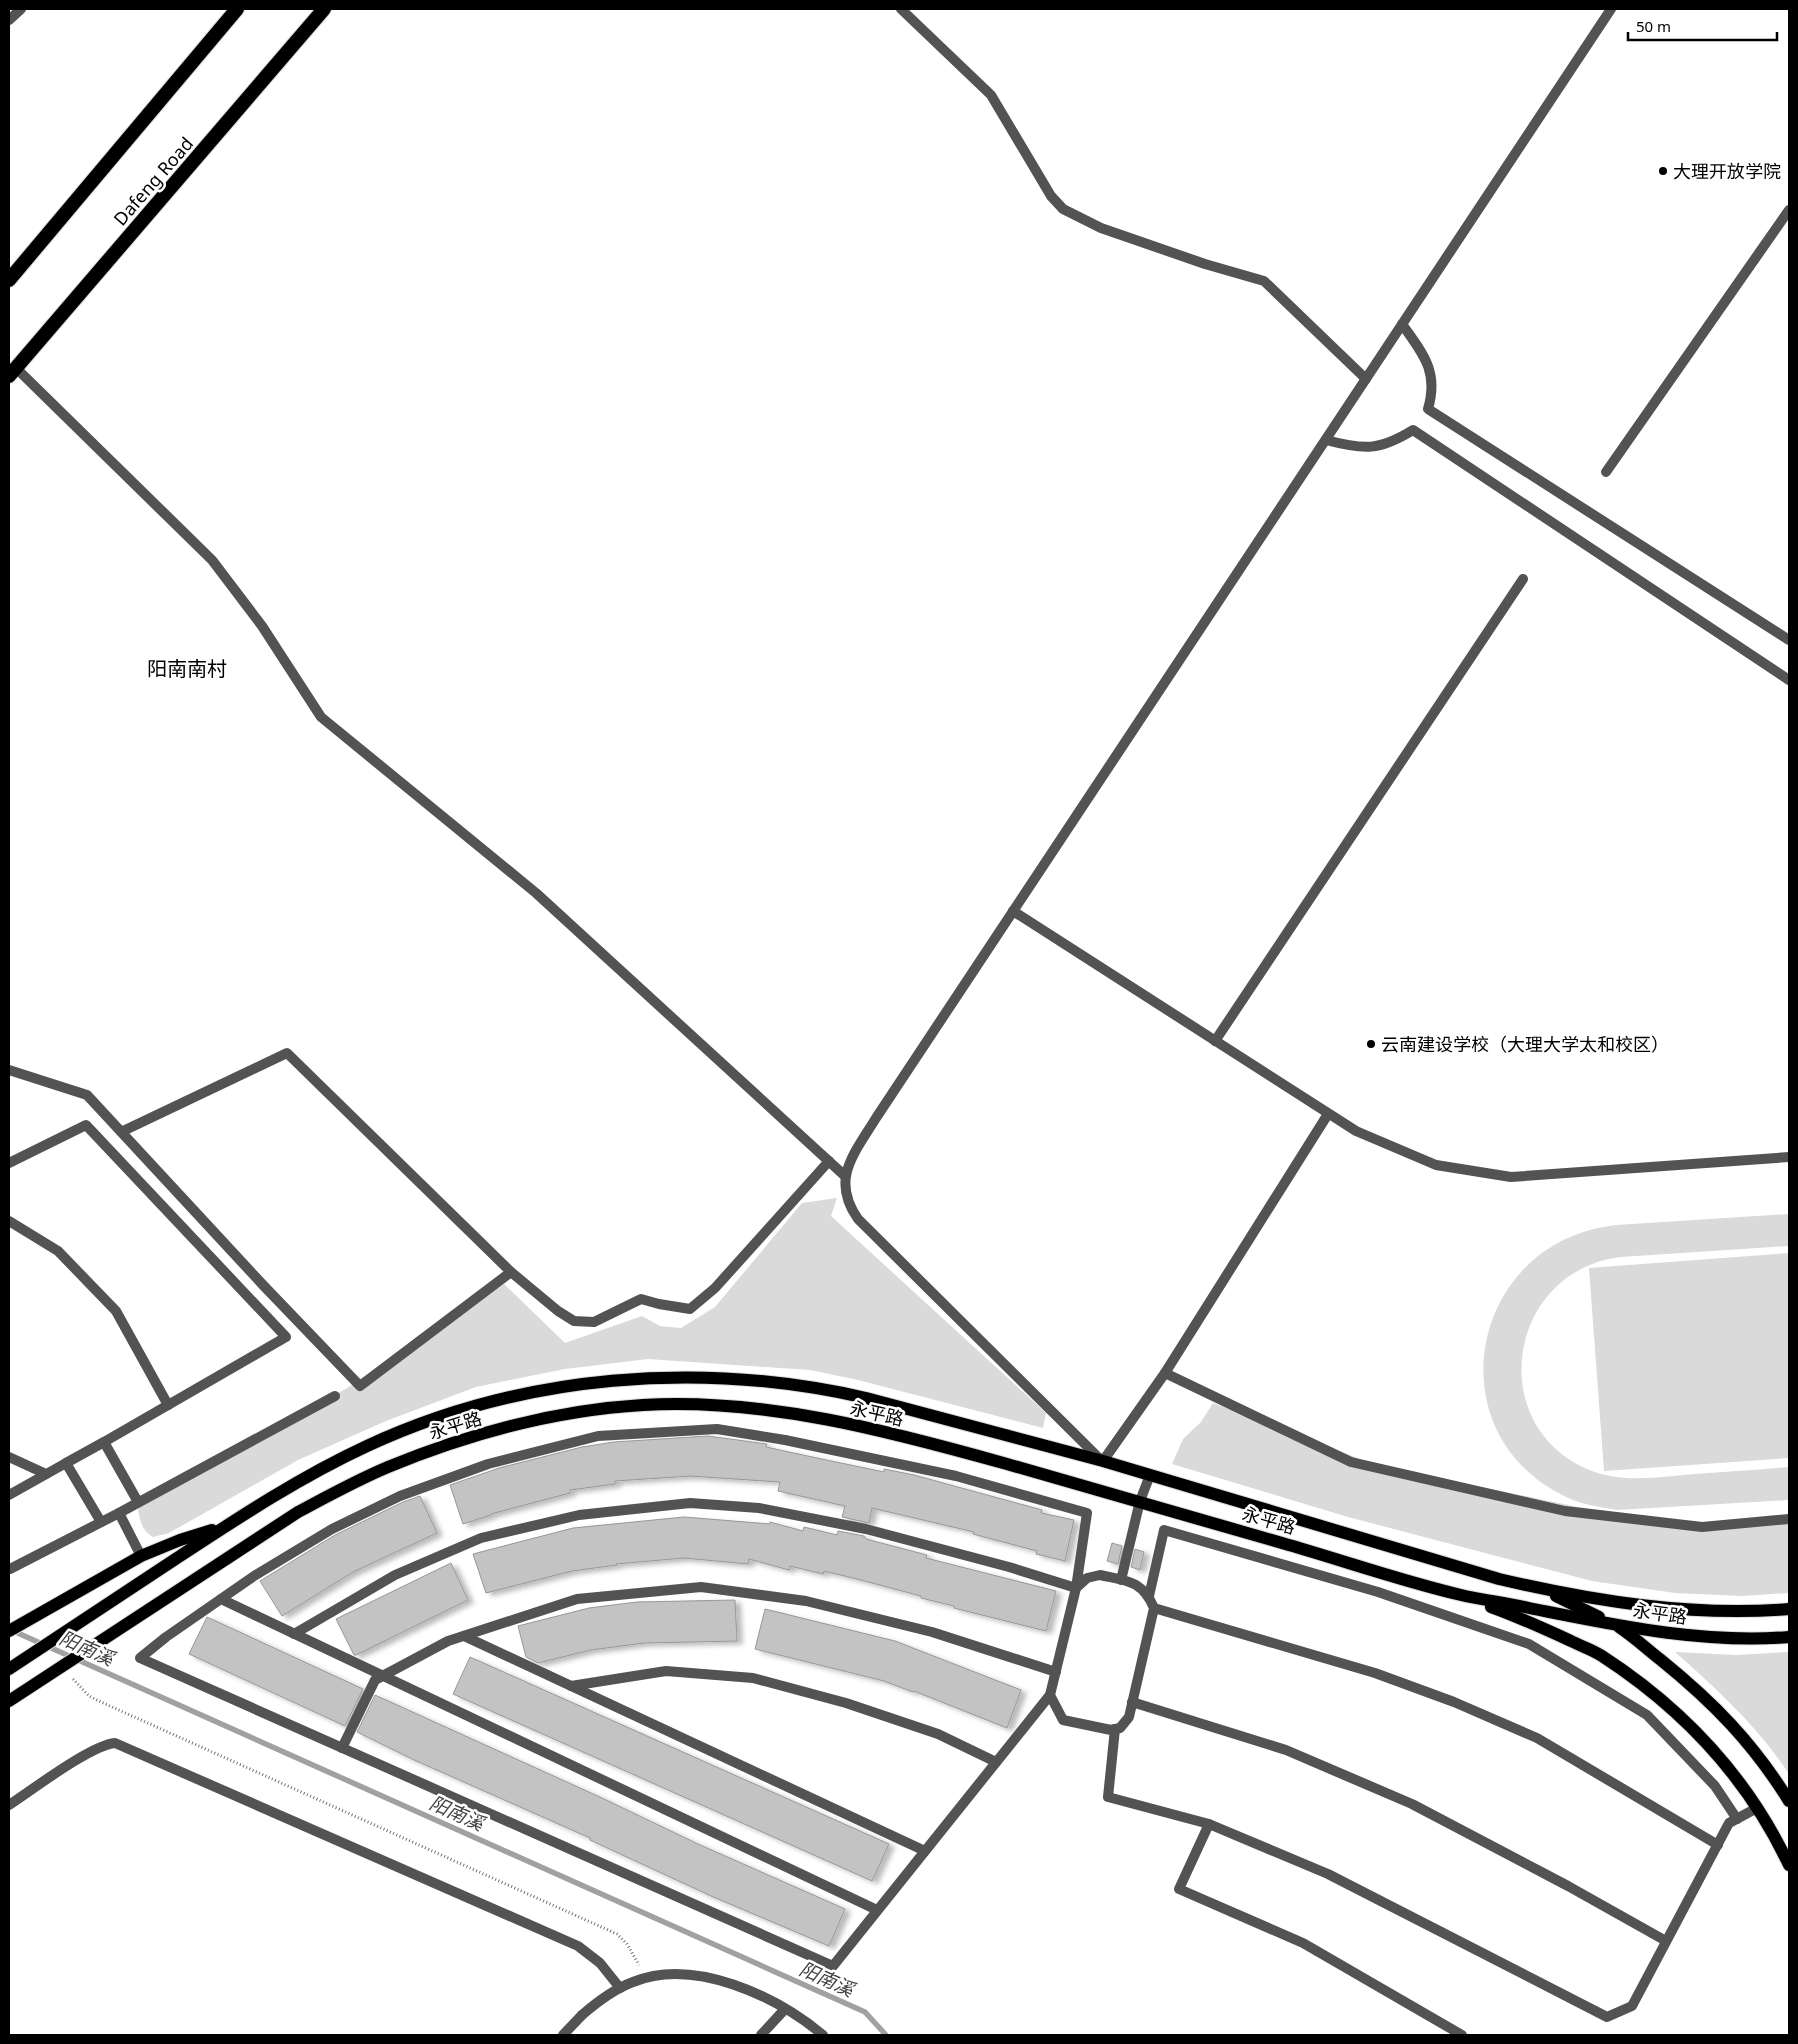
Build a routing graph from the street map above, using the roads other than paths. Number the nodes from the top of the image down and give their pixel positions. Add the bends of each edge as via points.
1 (21, 9) edge
2 (237, 9) edge
3 (324, 9) edge
4 (901, 9) edge
5 (1611, 9) edge
6 (9, 20) edge
7 (1789, 210) edge
8 (9, 280) edge
9 (1402, 324) junction
10 (12, 372) edge
11 (1366, 379) junction
12 (1326, 440) junction
13 (1606, 472) dead end
14 (1523, 579) dead end
15 (1789, 640) edge
16 (1789, 680) edge
17 (1013, 912) junction
18 (1215, 1041) junction
19 (9, 1070) edge
20 (1328, 1114) junction
21 (121, 1132) junction
22 (1789, 1157) edge
23 (829, 1161) junction
24 (9, 1163) edge
25 (845, 1176) junction
26 (9, 1220) edge
27 (511, 1272) junction
28 (1165, 1373) junction
29 (335, 1396) dead end
30 (168, 1405) junction
31 (104, 1442) junction
32 (9, 1457) edge
33 (1103, 1461) junction
34 (66, 1463) junction
35 (46, 1474) junction
36 (1150, 1475) junction
37 (9, 1495) edge
38 (1140, 1501) junction
39 (138, 1502) junction
40 (119, 1513) junction
41 (1789, 1519) edge
42 (101, 1522) junction
43 (226, 1526) junction
44 (142, 1556) junction
45 (10, 1569) dead end
46 (1121, 1580) junction
47 (1076, 1588) junction
48 (1544, 1589) junction
49 (1459, 1594) junction
50 (1149, 1596) junction
51 (221, 1599) junction
52 (1154, 1608) junction
53 (1789, 1609) edge
54 (1615, 1625) junction
55 (9, 1631) edge
56 (294, 1634) junction
57 (464, 1636) junction
58 (1789, 1637) edge
59 (9, 1669) edge
60 (1056, 1672) junction
61 (382, 1676) junction
62 (571, 1686) junction
63 (1050, 1695) junction
64 (9, 1701) edge
65 (1132, 1702) junction
66 (1115, 1729) junction
67 (342, 1748) junction
68 (996, 1762) junction
69 (1789, 1801) edge
70 (9, 1805) edge
71 (1757, 1808) junction
72 (1737, 1820) junction
73 (1210, 1824) junction
74 (1718, 1845) junction
75 (925, 1851) junction
76 (1789, 1865) edge
77 (877, 1910) junction
78 (1666, 1941) junction
79 (620, 1988) junction
80 (785, 2009) junction
81 (563, 2035) edge
82 (761, 2035) edge
83 (823, 2035) edge
84 (1462, 2035) edge

1 - 6 street
2 - 8 highway
3 - 10 highway, Dafeng Road
4 - 11 street via 991,95 1051,196 1063,209 1111,231 1264,281
5 - 9 street
7 - 13 street
9 - 11 street
9 - 15 street via 1428,362 1432,396 1428,409
10 - 23 street via 212,560 262,626 321,717 536,893
11 - 12 street
12 - 16 street via 1368,448 1413,430
12 - 17 street
14 - 18 street
17 - 18 street
17 - 25 street via 876,1118
18 - 20 street
19 - 21 street via 87,1095
20 - 22 street via 1356,1132 1436,1165 1511,1177
20 - 28 street
21 - 27 street via 287,1053
21 - 27 street via 360,1386
23 - 25 street
23 - 27 street via 714,1288 690,1308 641,1298 594,1322 574,1321
24 - 30 street via 86,1125 286,1337
25 - 33 street via 844,1190 858,1218
26 - 30 street via 58,1251 116,1311
28 - 33 street
28 - 41 street via 1351,1462 1566,1511 1702,1527
29 - 39 street
30 - 31 street
31 - 34 street
31 - 39 street
32 - 35 street
33 - 36 main road, 永平路
33 - 43 main road, 永平路 via 828,1389 709,1377 661,1377 545,1390 484,1404 425,1423 340,1459
34 - 35 street
34 - 42 street
35 - 37 street
36 - 38 street
36 - 48 main road, 永平路 via 1489,1576
38 - 46 street
38 - 49 main road, 永平路
38 - 64 main road, 永平路 via 870,1428 777,1411 718,1405 644,1405 590,1411 528,1423 435,1448 347,1486 298,1512
39 - 40 street
40 - 42 street
40 - 44 street
42 - 45 street
43 - 44 main road
43 - 59 main road, 永平路
44 - 55 main road
46 - 47 street via 1100,1575 1087,1578
46 - 50 street via 1139,1586
47 - 51 street via 1087,1513 956,1476 717,1429 598,1436 488,1464 400,1496 332,1529
47 - 56 street via 866,1529 759,1508 690,1504 579,1515 480,1538 395,1575
47 - 60 street
48 - 53 main road, 永平路 via 1615,1602 1710,1610
48 - 54 main road
49 - 54 main road, 永平路
49 - 71 main road via 1534,1623 1600,1655 1638,1682 1672,1707 1704,1740 1730,1769
50 - 52 street
50 - 72 street via 1164,1530 1378,1592 1529,1644 1647,1715 1715,1786
51 - 56 street
51 - 67 street via 140,1658
52 - 65 street
52 - 74 street via 1375,1673 1454,1702 1537,1738
54 - 58 main road, 永平路 via 1707,1637
54 - 69 main road via 1691,1684 1736,1728 1756,1751
56 - 61 street
57 - 60 street via 578,1599 701,1587 806,1601 932,1632
57 - 61 street via 448,1641
57 - 62 street
60 - 63 street
61 - 67 street via 375,1680
61 - 77 street
62 - 68 street via 666,1671 753,1678 846,1703 938,1734
62 - 75 street
63 - 66 street via 1063,1720
63 - 68 street
65 - 66 street via 1129,1717
65 - 78 street via 1286,1750 1412,1804
66 - 73 street via 1108,1797
67 - 77 street via 833,1966
68 - 75 street
70 - 79 street via 90,1752 115,1743 578,1946 600,1963
71 - 72 street
71 - 76 main road
72 - 74 street via 1729,1823
73 - 78 street via 1328,1874 1607,2017 1632,2006
73 - 84 street via 1179,1889 1303,1943
74 - 78 street
75 - 77 street
79 - 80 street via 647,1978 681,1974 761,1995
79 - 81 street via 582,2015
80 - 82 street
80 - 83 street

